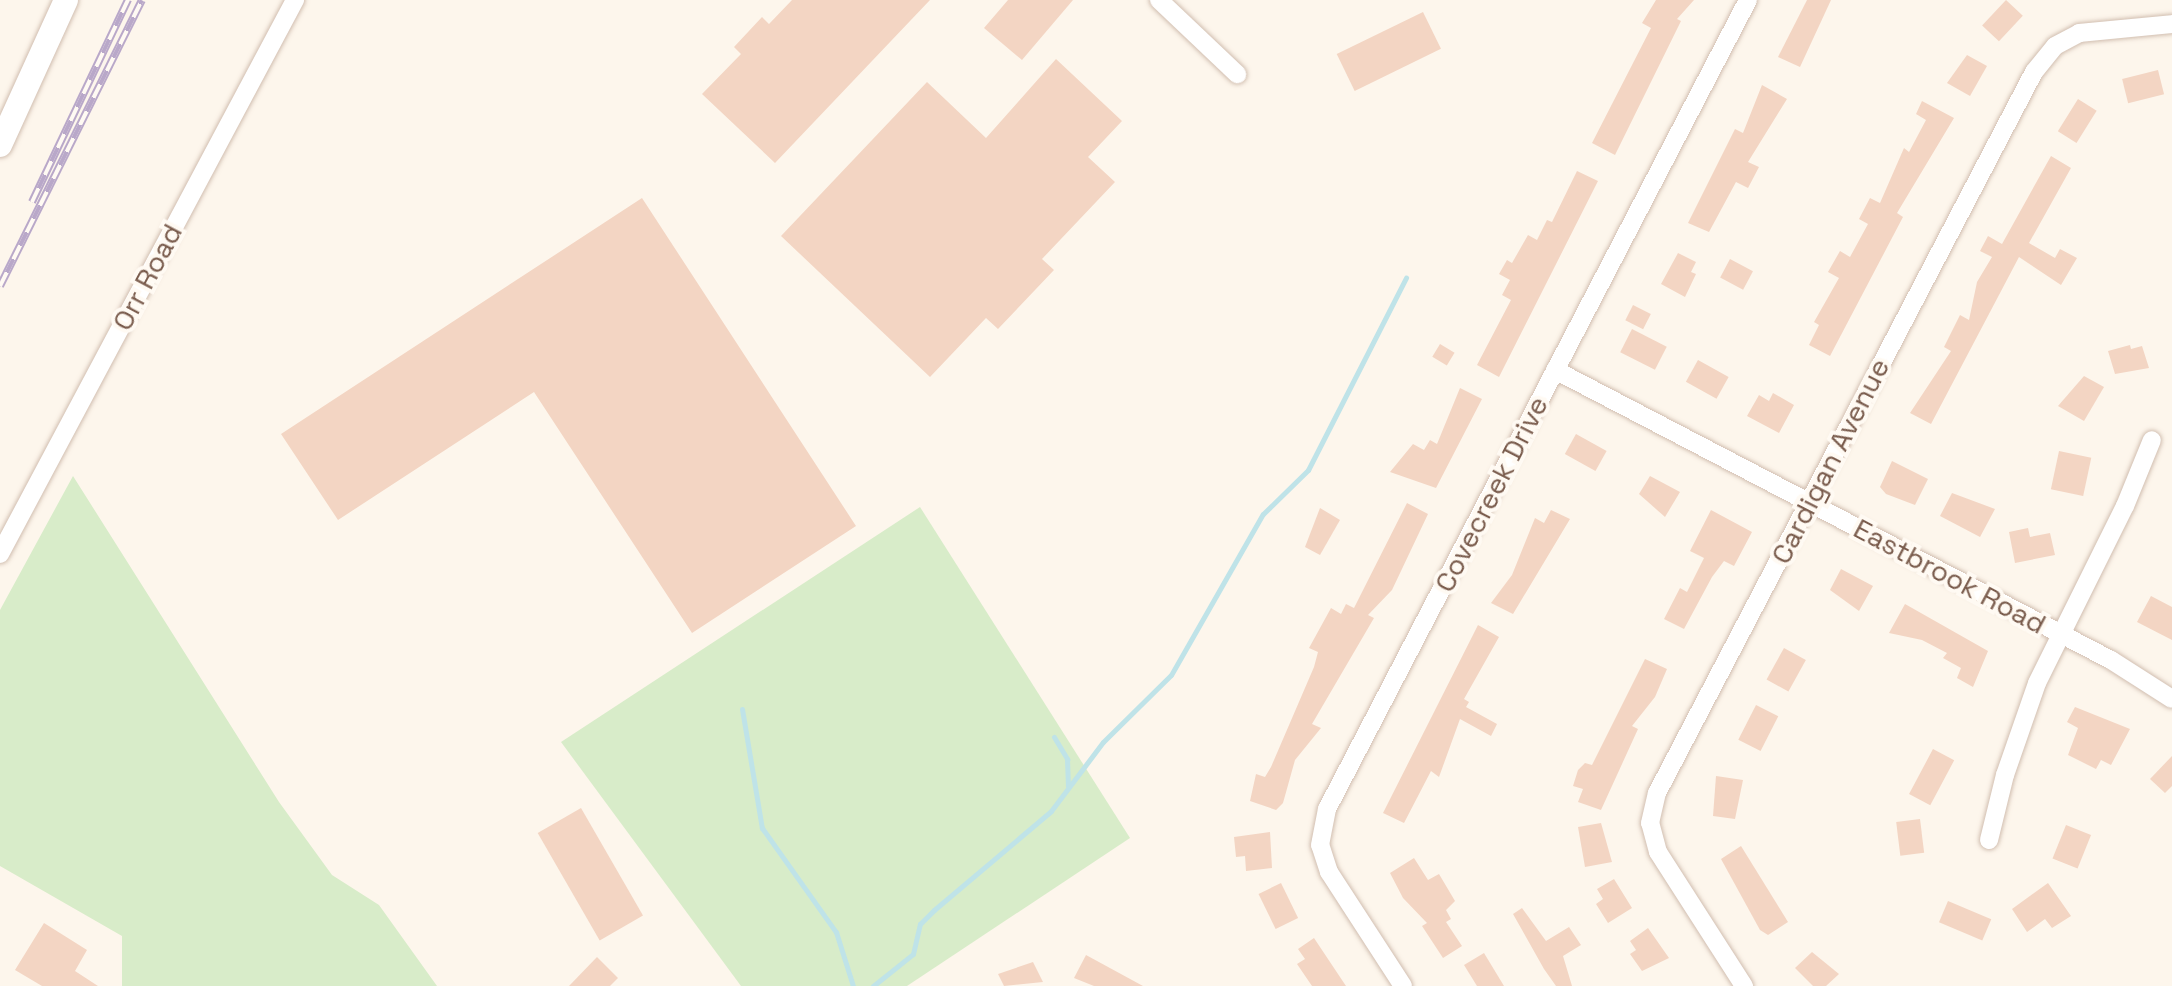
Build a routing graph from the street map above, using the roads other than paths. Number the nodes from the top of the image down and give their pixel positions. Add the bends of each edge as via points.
1 (66, 0) edge
2 (295, 0) edge
3 (1159, 0) edge
4 (1748, 0) edge
5 (2172, 24) edge
6 (1237, 74) dead end
7 (0, 145) edge
8 (1555, 370) junction
9 (2152, 440) dead end
10 (1809, 503) junction
11 (0, 554) edge
12 (2061, 634) junction
13 (2172, 699) edge
14 (1989, 840) dead end
15 (1403, 986) edge
16 (1744, 986) edge

1 - 7 street
2 - 11 street, Orr Road
3 - 6 street
4 - 8 street, Covecreek Drive
5 - 10 street, Cardigan Avenue via 2079,33 2055,46 2039,65
8 - 10 street, Eastbrook Road
8 - 15 street, Covecreek Drive via 1321,826 1329,872
9 - 12 street
10 - 12 street, Eastbrook Road
10 - 16 street, Cardigan Avenue via 1657,793 1652,813 1658,852
12 - 13 street, Eastbrook Road
12 - 14 street via 2025,713

